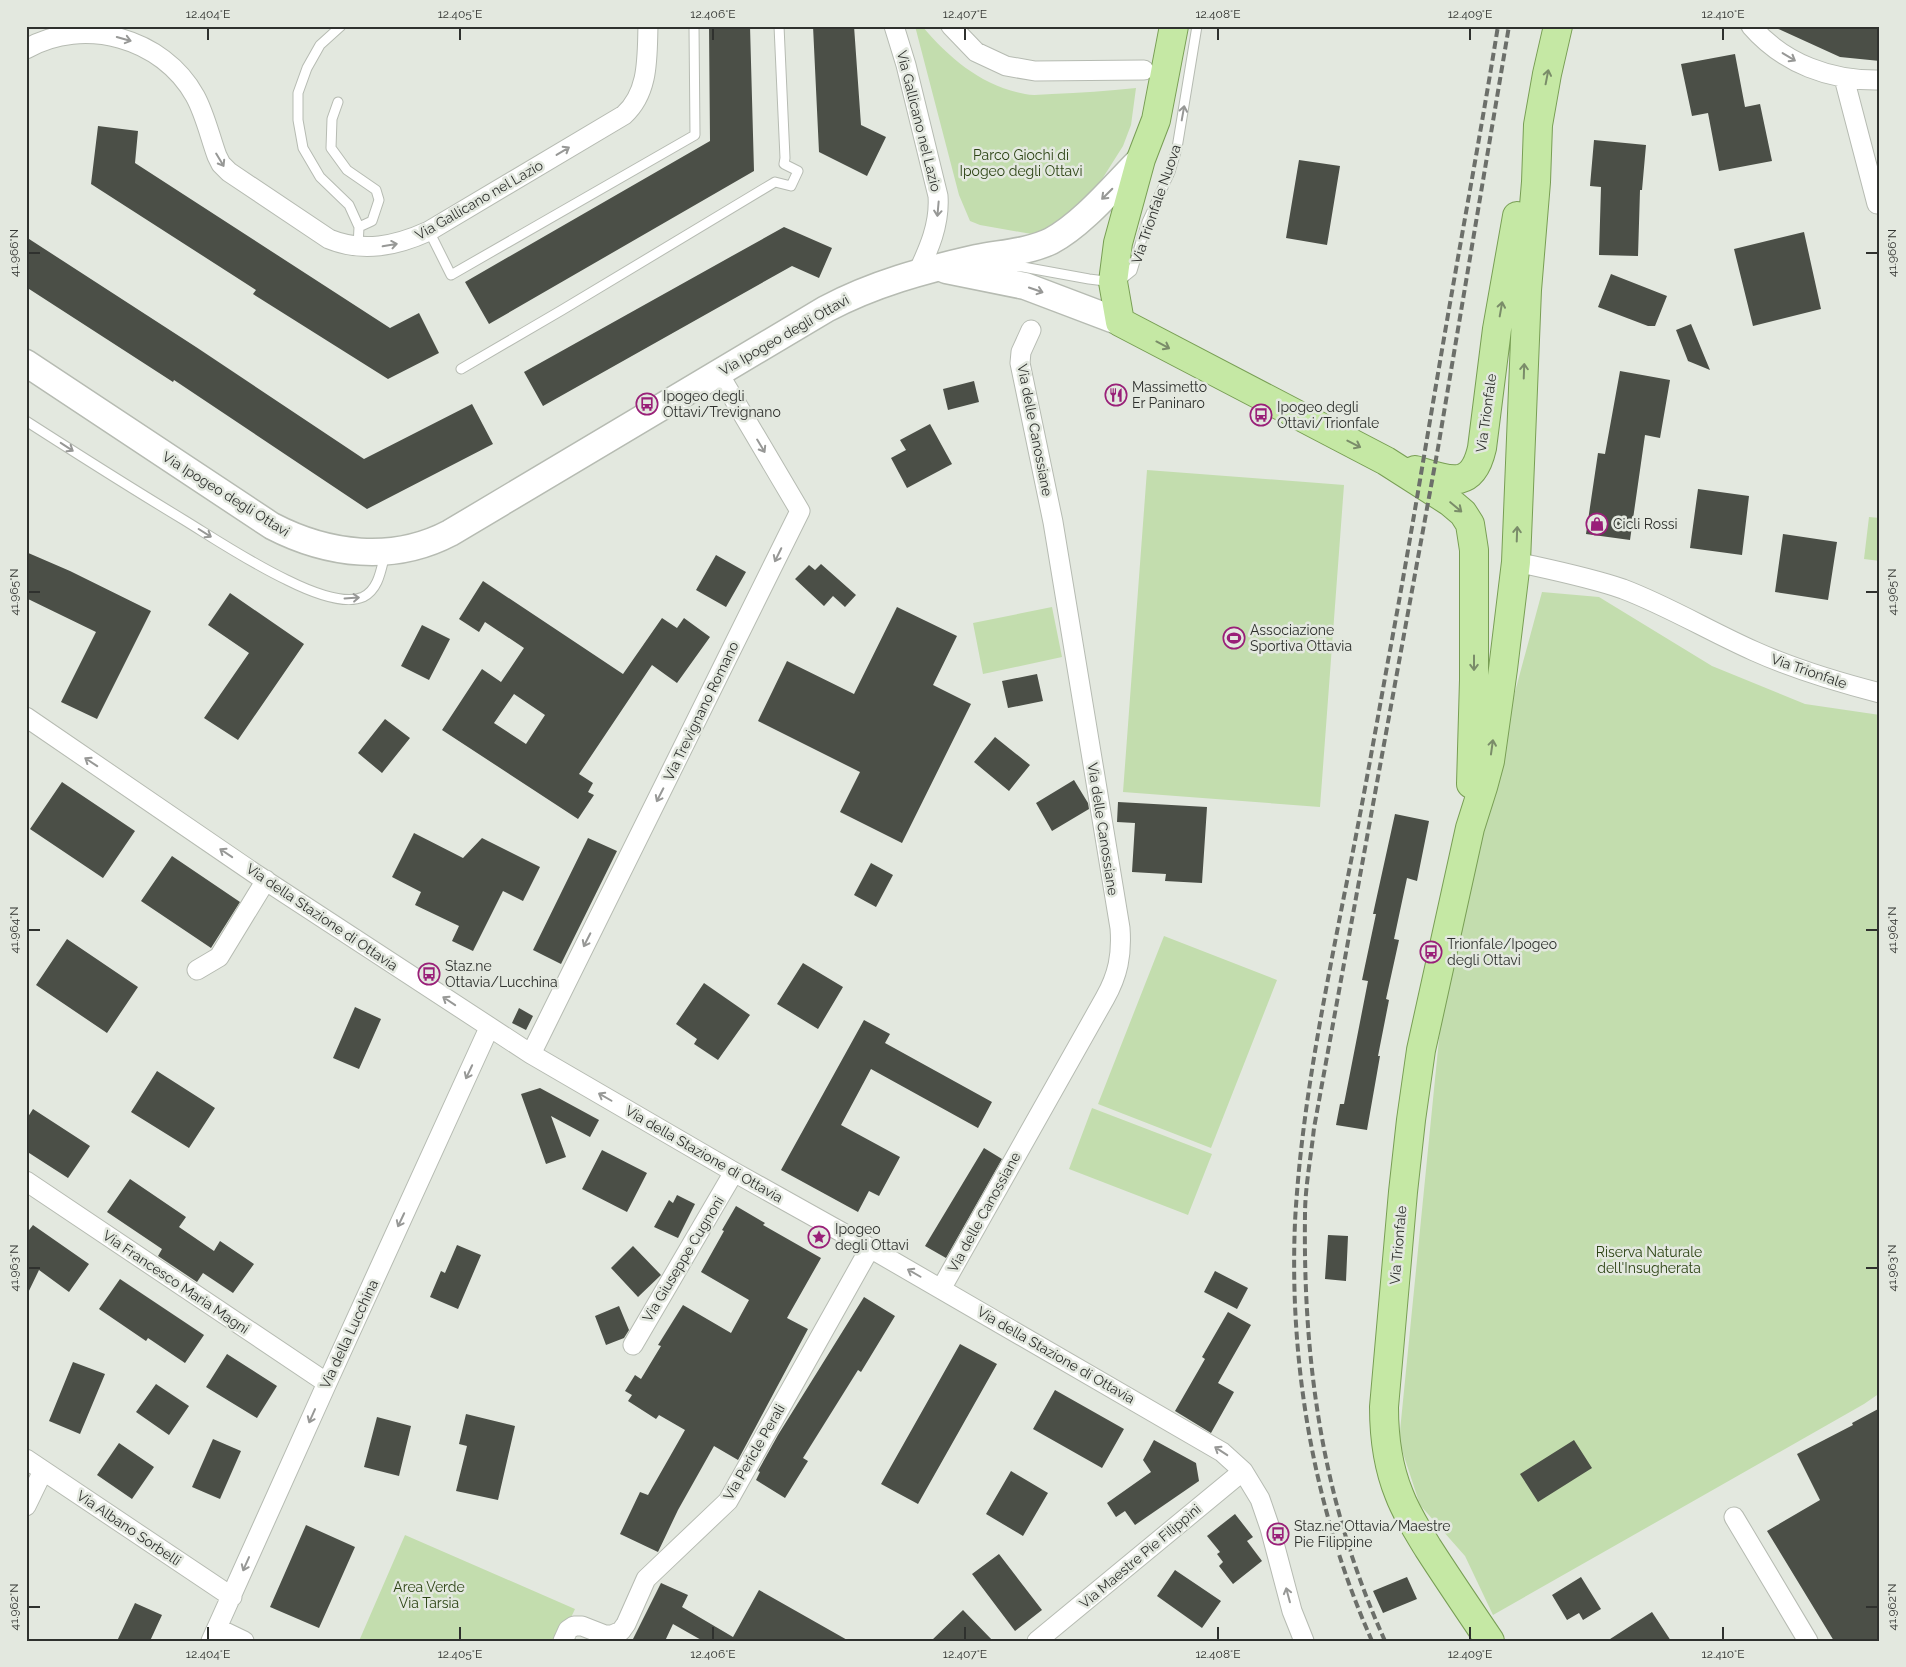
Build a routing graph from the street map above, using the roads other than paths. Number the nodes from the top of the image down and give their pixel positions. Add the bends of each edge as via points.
1 (341, 26) edge
2 (648, 26) edge
3 (694, 26) edge
4 (779, 26) edge
5 (894, 26) edge
6 (951, 26) edge
7 (1174, 26) edge
8 (1197, 26) edge
9 (1558, 26) edge
10 (1751, 26) edge
11 (26, 49) edge
12 (1144, 70) dead end
13 (1844, 78) junction
14 (1880, 80) edge
15 (338, 102) dead end
16 (1538, 125) junction
17 (1141, 159) junction
18 (1877, 204) dead end
19 (359, 226) junction
20 (429, 231) junction
21 (358, 247) junction
22 (928, 271) junction
23 (1113, 282) junction
24 (1120, 322) junction
25 (1030, 330) dead end
26 (26, 363) edge
27 (461, 369) dead end
28 (719, 374) junction
29 (26, 421) edge
30 (1386, 461) junction
31 (385, 552) junction
32 (1516, 562) junction
33 (1880, 693) edge
34 (26, 717) edge
35 (1470, 828) junction
36 (266, 880) junction
37 (196, 970) dead end
38 (489, 1028) junction
39 (531, 1054) junction
40 (734, 1172) junction
41 (26, 1181) edge
42 (870, 1248) junction
43 (941, 1289) junction
44 (633, 1345) dead end
45 (326, 1383) junction
46 (26, 1459) edge
47 (43, 1470) junction
48 (1243, 1470) junction
49 (26, 1506) edge
50 (1734, 1517) dead end
51 (232, 1597) junction
52 (214, 1634) edge
53 (244, 1641) edge
54 (563, 1641) edge
55 (1037, 1641) edge
56 (1304, 1641) edge
57 (1490, 1641) edge
58 (1808, 1641) edge

1 - 19 lane via 320,45 307,68 298,92 298,120 303,148 320,177 349,205
20 -> 2 street, Via Gallicano nel Lazio via 624,115 636,101 644,80
3 - 20 lane via 695,135 451,275
4 - 27 lane via 784,164 798,171 791,186 776,182
5 -> 22 street, Via Gallicano nel Lazio via 938,196
6 - 12 street via 976,52 1006,66 1034,71
7 - 17 main road, Via Trionfale Nuova via 1156,120
23 -> 8 lane, Via Trionfale Nuova via 1122,279 1135,265 1147,222 1170,172 1177,148
16 -> 9 main road, Via Trionfale
10 -> 13 street via 1767,42 1798,62
11 -> 21 street, Via Gallicano nel Lazio via 58,36 84,33 118,37 152,51 174,69 195,95 217,156 225,168 328,239
13 - 14 street
13 - 18 street
15 - 19 lane via 332,119 331,148 347,170 376,190 379,200 372,221
30 -> 16 main road, Via Trionfale via 1447,480 1468,477 1477,464 1523,182
32 -> 16 main road, Via Trionfale
17 -> 22 street, Via Trionfale Nuova via 1084,216 1052,240 1027,250
17 - 23 main road, Via Trionfale Nuova via 1120,233
19 - 21 lane
21 -> 20 street, Via Gallicano nel Lazio via 396,244
22 - 23 lane via 1014,266
22 -> 24 street, Via Ipogeo degli Ottavi via 1025,286
22 - 28 street, Via Ipogeo degli Ottavi via 853,294
23 - 24 main road, Via Trionfale Nuova
24 -> 30 main road, Via Ipogeo degli Ottavi
25 - 43 street, Via delle Canossiane via 1020,362 1053,522 1120,928 1120,957 1115,978 1105,998
26 - 31 street, Via Ipogeo degli Ottavi via 272,526 328,547
28 - 31 street, Via Ipogeo degli Ottavi via 450,533 427,544
28 -> 39 street, Via Trevignano Romano via 800,511
29 -> 31 lane via 245,557 313,591 354,599 368,594 377,581
30 -> 35 main road, Via Trionfale via 1459,509 1471,528 1474,550 1474,680
32 - 33 street, Via Trionfale via 1622,589 1771,658
35 -> 32 main road, Via Trionfale via 1490,761
36 -> 34 street, Via della Stazione di Ottavia
35 - 57 main road, Via Trionfale via 1425,1029 1415,1089 1384,1423 1393,1476 1405,1508
36 - 37 street via 220,957
38 -> 36 street, Via della Stazione di Ottavia
38 - 39 street, Via della Stazione di Ottavia
38 -> 45 street, Via della Lucchina
40 -> 39 street, Via della Stazione di Ottavia
40 - 42 street, Via della Stazione di Ottavia
40 - 44 street, Via Giuseppe Cugnoni
41 - 45 street, Via Francesco Maria Magni
43 -> 42 street, Via della Stazione di Ottavia
42 - 54 street, Via Pericle Perali via 728,1501 646,1579 621,1631 605,1635 574,1626
48 -> 43 street, Via della Stazione di Ottavia via 1222,1452
45 -> 51 street, Via della Lucchina
46 - 47 street, Via Albano Sorbelli
47 - 49 street
47 - 51 street, Via Albano Sorbelli
48 - 55 street, Via Maestre Pie Filippini
56 -> 48 street, Via della Stazione di Ottavia via 1292,1611 1267,1518
50 - 58 street
51 - 52 street, Via della Lucchina
52 - 53 street

